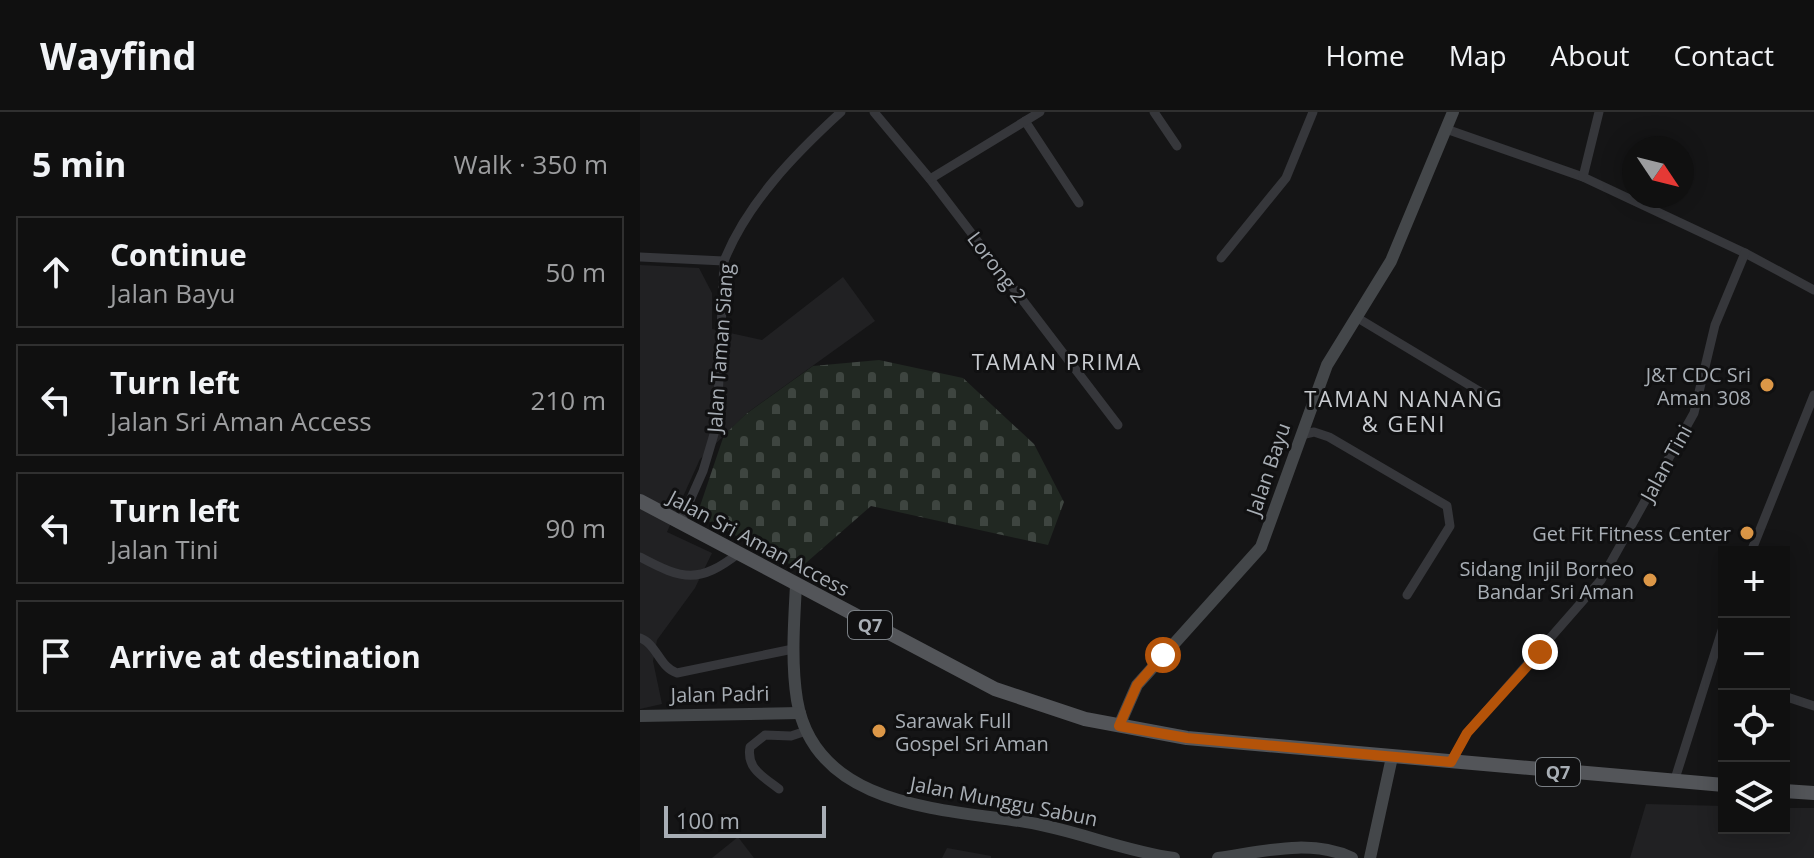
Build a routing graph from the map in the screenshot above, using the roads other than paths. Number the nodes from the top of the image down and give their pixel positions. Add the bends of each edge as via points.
1 (841, 112) edge
2 (874, 112) edge
3 (1040, 112) edge
4 (1154, 112) edge
5 (1313, 112) edge
6 (1453, 112) edge
7 (1599, 112) edge
8 (1025, 121) junction
9 (1446, 129) junction
10 (1177, 146) dead end
11 (1583, 177) junction
12 (930, 179) junction
13 (1079, 203) dead end
14 (1745, 253) junction
15 (640, 257) edge
16 (1221, 258) dead end
17 (724, 261) junction
18 (1814, 290) edge
19 (1356, 317) junction
20 (1814, 395) edge
21 (1494, 400) dead end
22 (1118, 425) dead end
23 (1301, 435) junction
24 (640, 501) edge
25 (680, 523) junction
26 (1753, 546) edge
27 (739, 553) junction
28 (640, 557) edge
29 (796, 585) junction
30 (1407, 595) dead end
31 (640, 638) edge
32 (1718, 643) edge
33 (793, 649) junction
34 (1790, 698) edge
35 (1814, 706) edge
36 (800, 713) junction
37 (640, 716) edge
38 (1119, 726) junction
39 (806, 731) junction
40 (1392, 757) junction
41 (1451, 762) junction
42 (1674, 782) junction
43 (1718, 785) edge
44 (779, 789) dead end
45 (1790, 791) edge
46 (1814, 793) edge
47 (1174, 858) edge
48 (1218, 858) edge
49 (1352, 858) edge
50 (1370, 858) edge

1 - 17 street, Jalan Taman Siang via 764,193
2 - 12 street, Lorong 2
3 - 8 street
4 - 10 street
5 - 16 street via 1286,178
6 - 9 street, Jalan Bayu
7 - 11 street
8 - 12 street
8 - 13 street
9 - 11 street
9 - 19 street, Jalan Bayu via 1391,261
11 - 14 street
12 - 22 street, Lorong 2
14 - 18 street
14 - 41 street, Jalan Tini via 1711,338 1694,413 1601,580 1467,733
15 - 17 street
17 - 25 street, Jalan Taman Siang via 717,424
19 - 21 street
19 - 23 street, Jalan Bayu via 1327,365
20 - 26 street
23 - 30 street via 1329,437 1447,506 1450,526
23 - 38 street, Jalan Bayu via 1261,547 1137,685
24 - 25 main road, Jalan Sri Aman Access / Q7
25 - 27 main road, Jalan Sri Aman Access / Q7
27 - 28 street via 716,570 688,577
27 - 29 main road, Jalan Sri Aman Access / Q7
29 - 33 street, Jalan Munggu Sabun
29 - 38 main road, Jalan Sri Aman Access / Q7 via 995,689
31 - 33 street via 677,673
32 - 42 street
33 - 36 street, Jalan Munggu Sabun
34 - 35 street
36 - 37 street, Jalan Padri
36 - 39 street, Jalan Munggu Sabun
38 - 40 main road, Q7 via 1187,738
39 - 44 street via 765,735 750,747 750,763
39 - 47 street, Jalan Munggu Sabun via 820,754 855,782 908,805 1025,822
40 - 41 main road, Q7
40 - 50 street
41 - 42 main road, Q7
42 - 43 main road, Q7
45 - 46 main road
48 - 49 street via 1297,847

